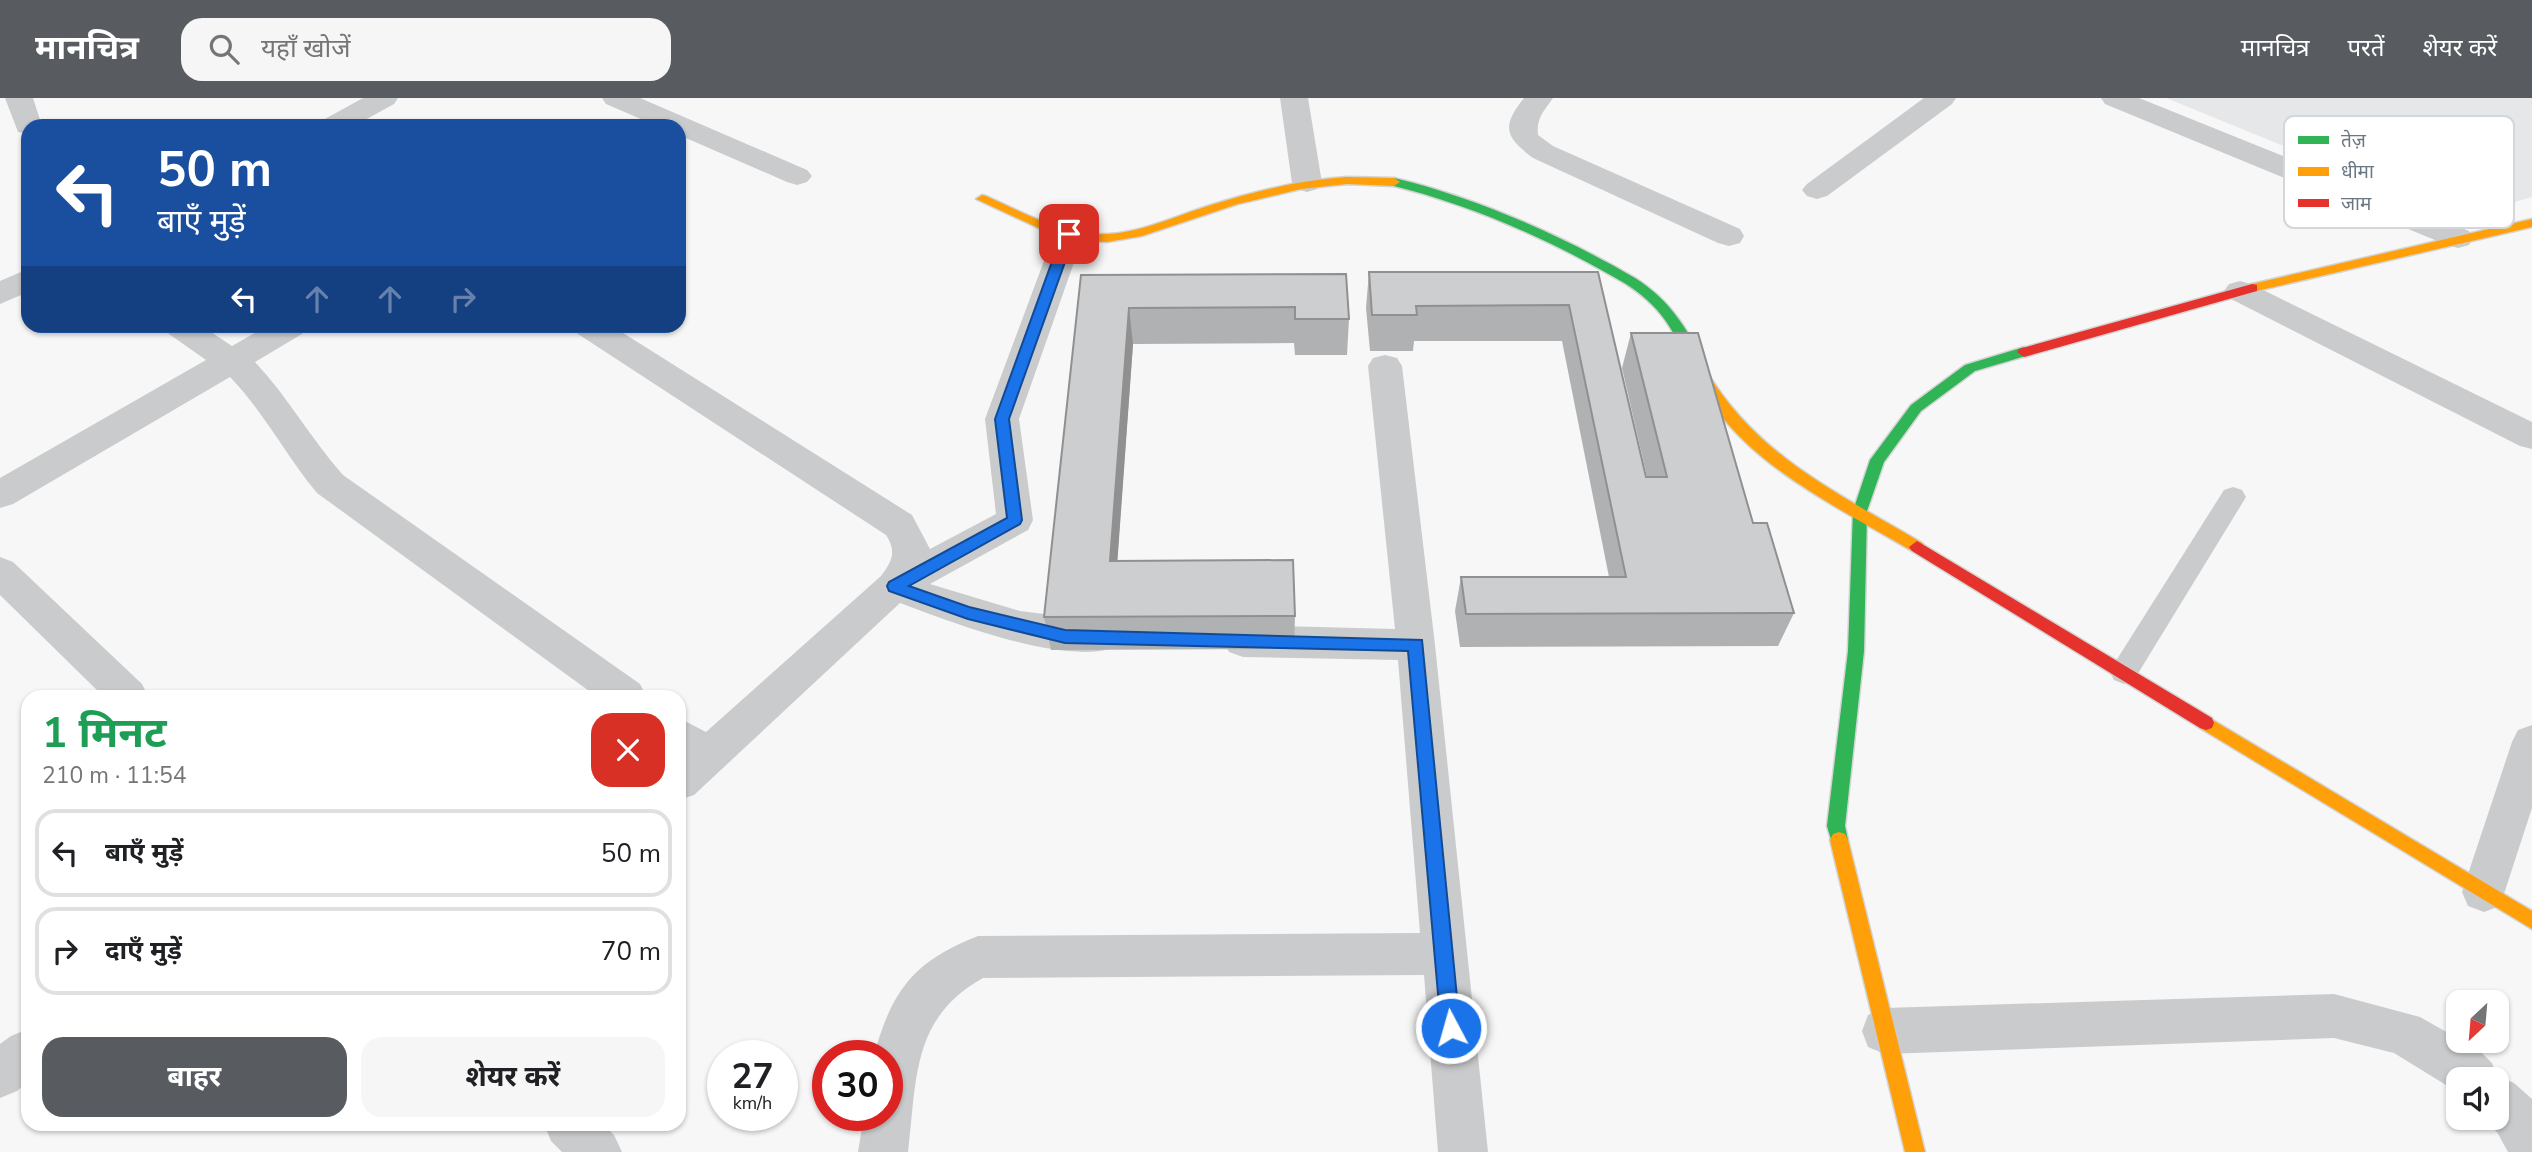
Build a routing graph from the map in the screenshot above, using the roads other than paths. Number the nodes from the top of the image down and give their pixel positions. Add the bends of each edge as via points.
1 (19, 98) edge
2 (384, 98) edge
3 (1294, 98) edge
4 (1539, 98) edge
5 (1942, 98) edge
6 (2115, 98) edge
7 (637, 101) edge
8 (26, 119) edge
9 (346, 119) edge
10 (675, 119) edge
11 (686, 124) edge
12 (2284, 167) edge
13 (797, 176) dead end
14 (1307, 183) junction
15 (1817, 190) dead end
16 (982, 199) dead end
17 (2532, 223) edge
18 (2514, 227) edge
19 (2434, 228) edge
20 (2507, 228) edge
21 (1069, 234) junction
22 (1728, 236) dead end
23 (2458, 238) junction
24 (21, 283) edge
25 (2240, 291) junction
26 (0, 294) edge
27 (190, 333) edge
28 (279, 333) edge
29 (600, 333) edge
30 (230, 361) junction
31 (1385, 366) dead end
32 (2532, 437) edge
33 (0, 495) edge
34 (2233, 498) dead end
35 (1860, 511) junction
36 (0, 572) edge
37 (894, 586) junction
38 (1132, 638) edge
39 (1213, 640) edge
40 (1416, 645) junction
41 (2124, 672) junction
42 (122, 690) edge
43 (618, 690) edge
44 (2532, 742) edge
45 (689, 757) edge
46 (2484, 892) junction
47 (2532, 921) edge
48 (1443, 954) junction
49 (1885, 1031) junction
50 (21, 1058) edge
51 (2461, 1067) edge
52 (0, 1074) edge
53 (2509, 1111) edge
54 (575, 1131) edge
55 (2532, 1146) edge
56 (597, 1152) edge
57 (883, 1152) edge
58 (1463, 1152) edge
59 (1914, 1152) edge

1 - 8 street
2 - 9 street
3 - 14 street
4 - 22 street via 1525,114 1522,127 1524,138 1543,152
5 - 15 street
6 - 12 street
7 - 10 street
11 - 13 street
14 - 21 street via 1124,236
14 - 35 street via 1338,179 1423,185 1471,202 1618,273 1673,314 1721,410 1754,443
16 - 21 street
17 - 18 street
19 - 23 street
20 - 23 street
21 - 37 street via 1002,419 1015,520
23 - 25 street
24 - 26 street
25 - 32 street
25 - 35 street via 1970,368 1916,408 1877,460
27 - 30 street
28 - 30 street
29 - 37 street via 899,525 912,544 911,563
30 - 33 street
30 - 43 street via 268,397 330,484
31 - 40 street
34 - 41 lane
35 - 41 street
35 - 49 street via 1856,651 1836,826
36 - 42 street
37 - 38 street via 968,613 1065,636
37 - 45 street
39 - 40 street
40 - 48 street
41 - 46 street
44 - 46 street
46 - 47 street
48 - 57 street via 978,957 939,980 916,1008 901,1039
48 - 58 street
49 - 51 street via 2334,1016 2403,1034
49 - 59 street
50 - 52 street
53 - 55 street
54 - 56 street

